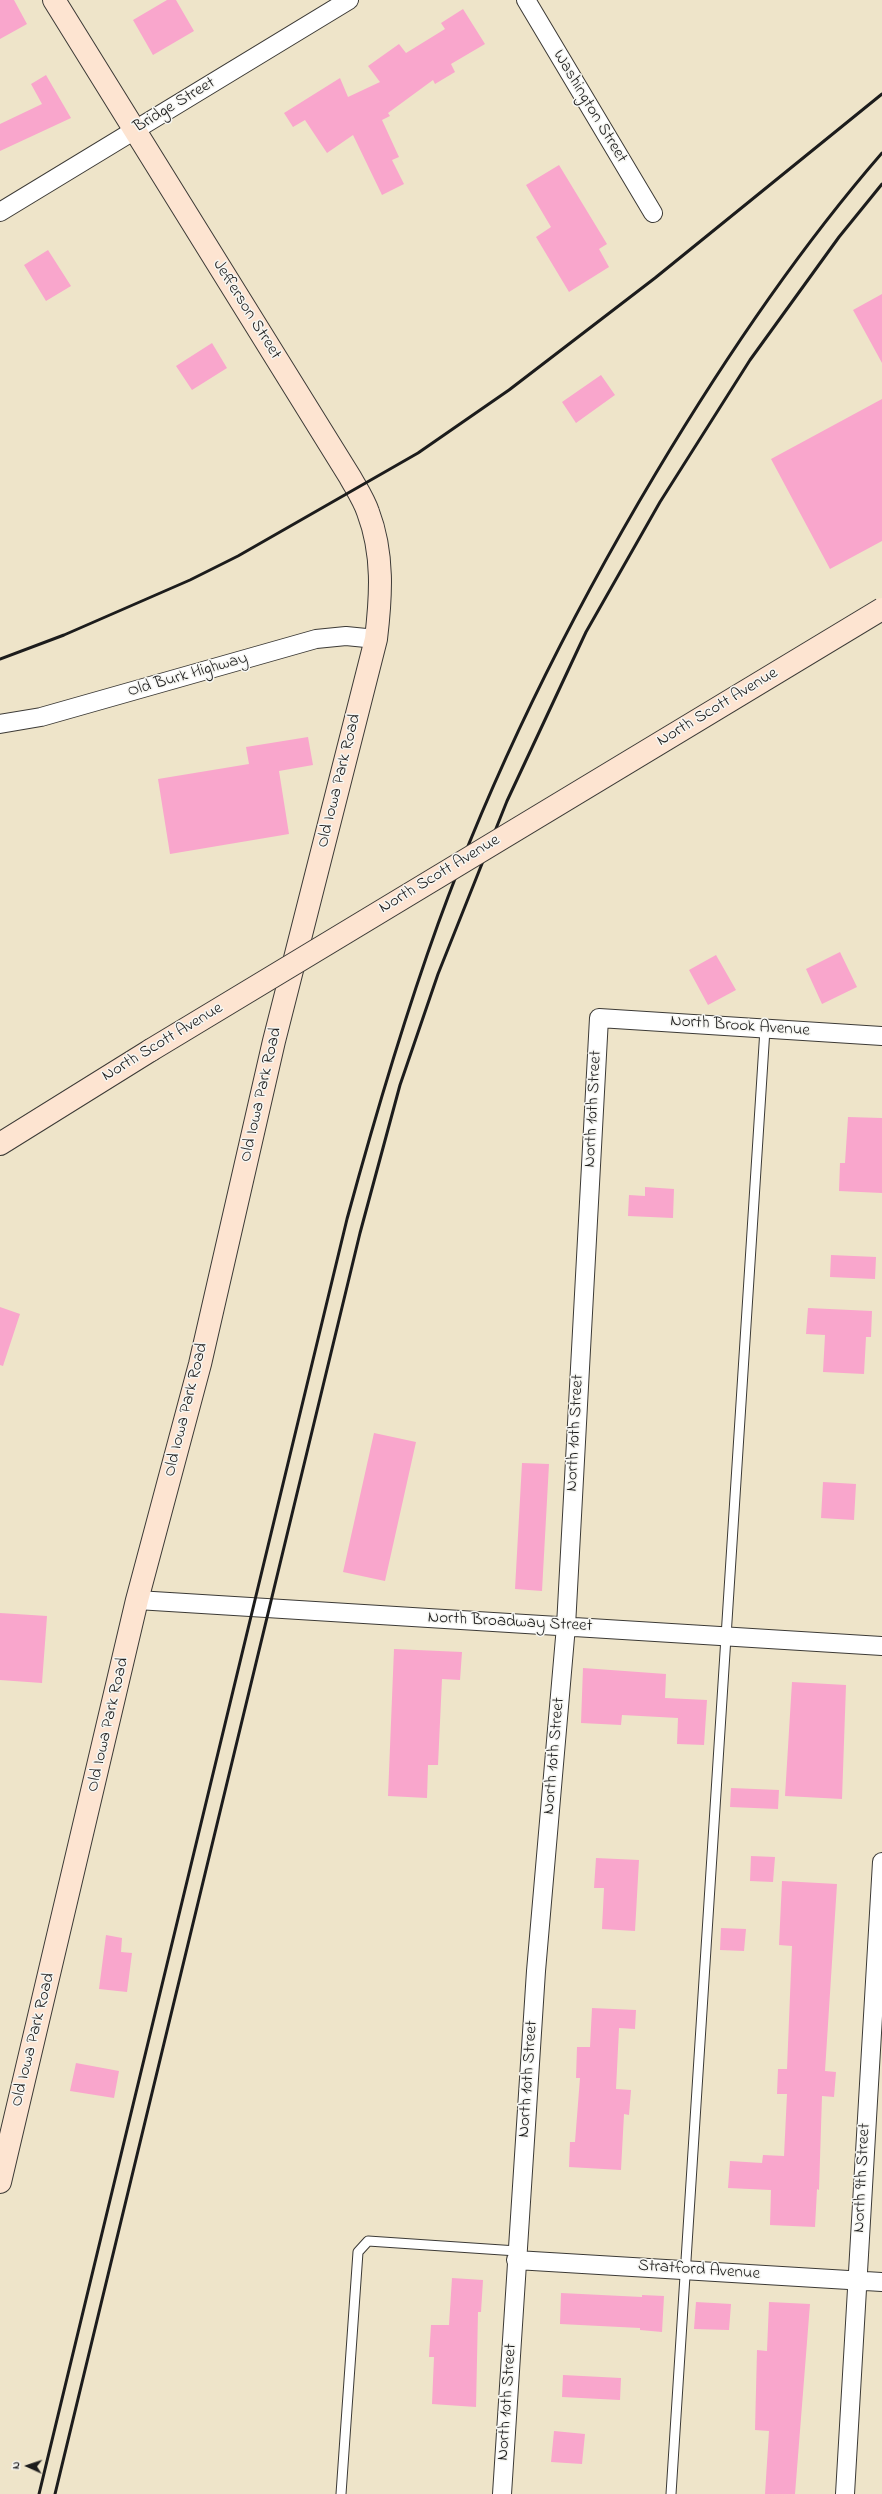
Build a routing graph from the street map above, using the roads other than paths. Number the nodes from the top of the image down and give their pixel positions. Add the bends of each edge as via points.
1 (54, 0) edge
2 (349, 0) edge
3 (526, 0) edge
4 (134, 131) junction
5 (0, 212) edge
6 (653, 213) dead end
7 (882, 609) edge
8 (376, 640) junction
9 (0, 724) edge
10 (599, 1018) joint
11 (765, 1029) junction
12 (882, 1036) edge
13 (0, 1144) edge
14 (137, 1600) junction
15 (566, 1626) junction
16 (726, 1636) junction
17 (882, 1646) edge
18 (882, 1862) edge
19 (0, 2182) edge
20 (517, 2256) junction
21 (686, 2270) junction
22 (857, 2281) junction
23 (882, 2282) edge
24 (341, 2494) edge
25 (502, 2494) edge
26 (671, 2494) edge
27 (845, 2494) edge

1 - 4 street, Jefferson Street
2 - 4 street, Bridge Street
3 - 6 street, Washington Street
4 - 5 street, Bridge Street
4 - 8 street, Jefferson Street via 350,477 368,512 380,564
7 - 13 street, North Scott Avenue, bridge via 151,1050
8 - 9 street, Old Burk Highway via 346,636 316,640 41,717
8 - 14 street, Old Iowa Park Road via 274,1041 200,1364
10 - 11 street, North Brook Avenue
10 - 15 street, North 10th Street
11 - 12 street, North Brook Avenue
11 - 16 lane
14 - 15 street, North Broadway Street
14 - 19 street, Old Iowa Park Road
15 - 16 street, North Broadway Street
15 - 20 street, North 10th Street via 537,1963
16 - 17 street, North Broadway Street
16 - 21 lane
18 - 22 street, North 9th Street
20 - 21 street, Stratford Avenue
20 - 24 lane via 368,2241 358,2252
20 - 25 street, North 10th Street
21 - 22 street, Stratford Avenue
21 - 26 lane
22 - 23 street, Stratford Avenue
22 - 27 street, North 9th Street

